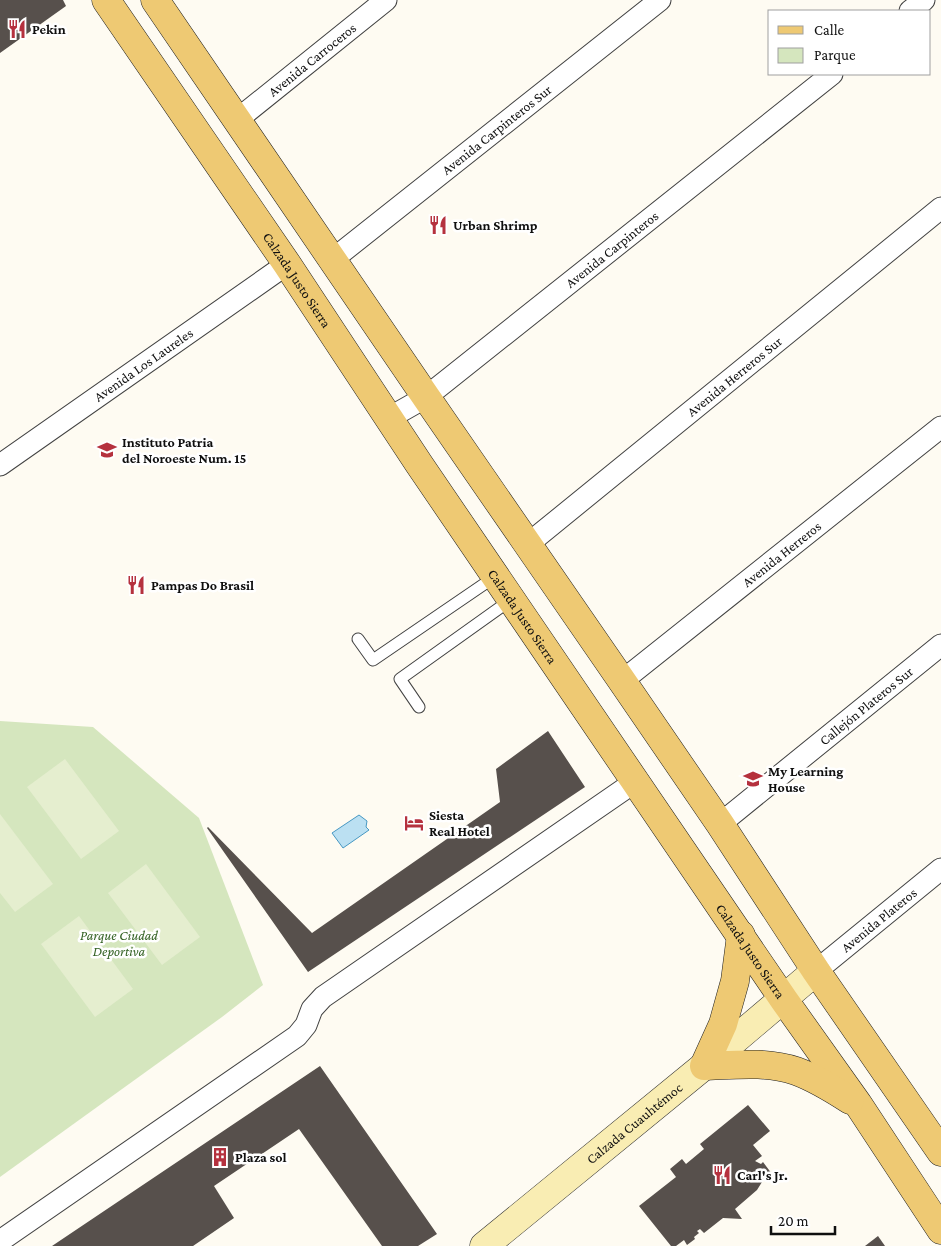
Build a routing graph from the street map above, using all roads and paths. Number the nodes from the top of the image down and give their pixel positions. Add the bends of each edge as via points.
1 (106, 0) edge
2 (155, 0) edge
3 (386, 0) edge
4 (660, 0) edge
5 (924, 0) edge
6 (911, 10) edge
7 (831, 75) edge
8 (238, 119) junction
9 (941, 208) edge
10 (332, 260) junction
11 (287, 264) junction
12 (426, 397) junction
13 (389, 418) junction
14 (941, 427) edge
15 (0, 465) edge
16 (528, 544) junction
17 (496, 576) junction
18 (512, 599) junction
19 (358, 639) dead end
20 (941, 645) edge
21 (622, 681) junction
22 (420, 707) dead end
23 (636, 781) junction
24 (720, 824) junction
25 (941, 868) edge
26 (740, 935) junction
27 (816, 971) junction
28 (784, 1000) junction
29 (704, 1066) junction
30 (858, 1104) junction
31 (941, 1152) edge
32 (941, 1230) edge
33 (0, 1241) edge
34 (484, 1246) edge

1 - 11 main road, Calzada Justo Sierra
2 - 8 main road
3 - 8 street, Avenida Carroceros
4 - 10 street, Avenida Carpinteros Sur
5 - 6 street
7 - 12 street, Avenida Carpinteros
8 - 10 main road
9 - 16 street, Avenida Herreros Sur
10 - 12 main road
11 - 13 main road, Calzada Justo Sierra
11 - 15 street, Avenida Los Laureles
12 - 13 street, Avenida Carpinteros
12 - 16 main road
13 - 17 main road, Calzada Justo Sierra
14 - 21 street, Avenida Herreros
16 - 21 main road
17 - 18 main road, Calzada Justo Sierra
17 - 19 lane via 373,660
18 - 22 lane via 400,679
18 - 23 main road, Calzada Justo Sierra
20 - 24 street, Callejón Plateros Sur
21 - 24 main road
23 - 26 main road, Calzada Justo Sierra
23 - 33 street via 323,997 297,1036
24 - 27 main road
25 - 27 street, Avenida Plateros
26 - 28 main road, Calzada Justo Sierra
26 - 29 main road via 735,981 723,1024
27 - 28 main road, Calzada Cuauhtémoc
27 - 31 main road
28 - 29 main road, Calzada Cuauhtémoc
28 - 30 main road, Calzada Justo Sierra
29 - 30 main road via 748,1064 794,1070 822,1082
29 - 34 main road, Calzada Cuauhtémoc
30 - 32 main road, Calzada Justo Sierra

